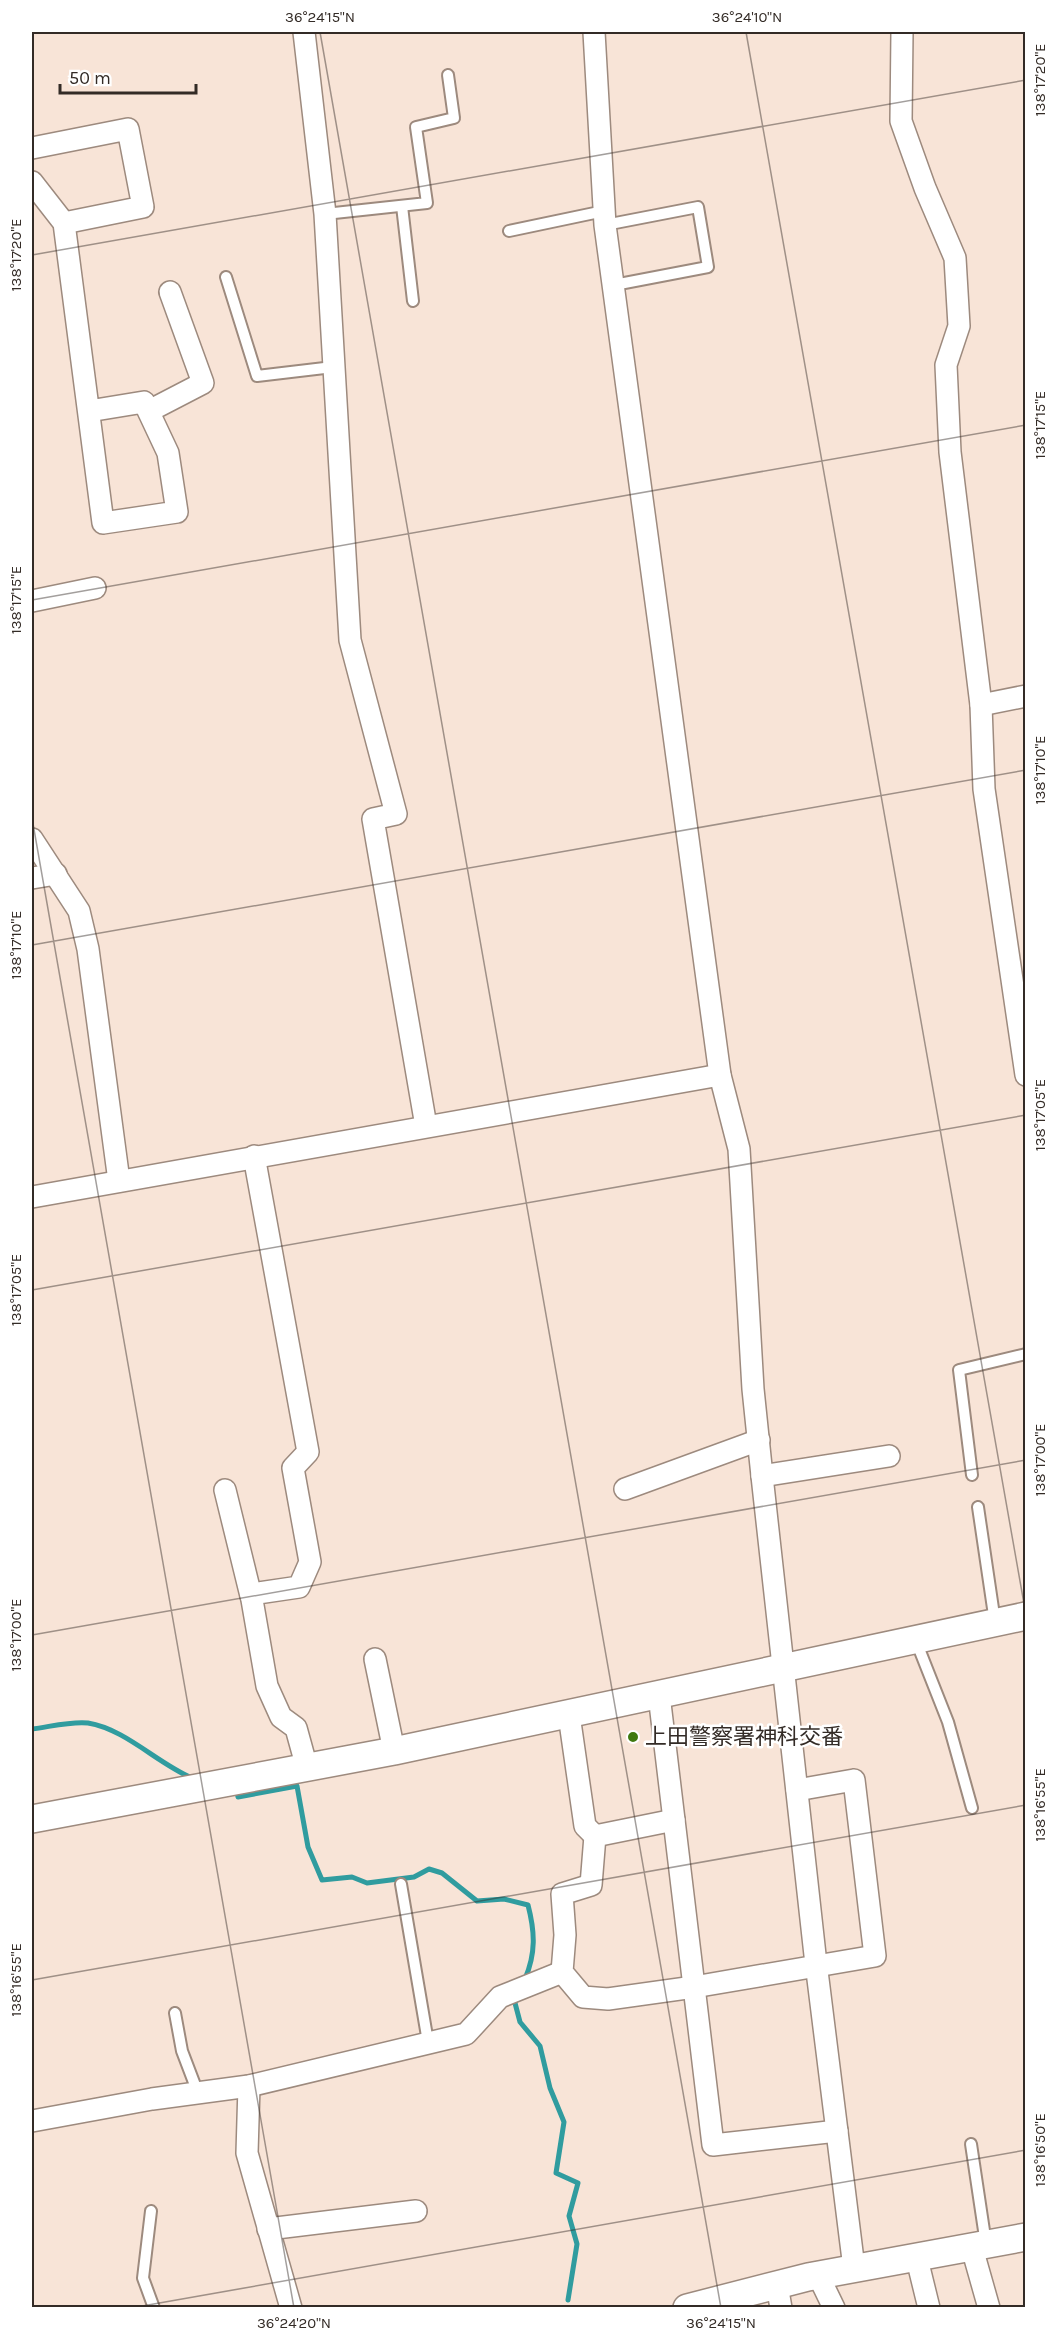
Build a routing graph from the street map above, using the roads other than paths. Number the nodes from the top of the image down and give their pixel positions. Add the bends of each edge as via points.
1 (304, 32) edge
2 (594, 32) edge
3 (902, 32) edge
4 (448, 75) dead end
5 (32, 147) edge
6 (32, 182) edge
7 (402, 206) junction
8 (325, 214) junction
9 (605, 218) junction
10 (64, 223) junction
11 (509, 231) dead end
12 (226, 277) dead end
13 (614, 285) junction
14 (170, 292) dead end
15 (413, 301) dead end
16 (333, 367) junction
17 (89, 411) junction
18 (149, 411) junction
19 (95, 588) dead end
20 (32, 601) edge
21 (1026, 696) edge
22 (981, 705) junction
23 (32, 839) edge
24 (56, 874) junction
25 (32, 878) edge
26 (720, 1075) junction
27 (1026, 1075) edge
28 (426, 1126) junction
29 (254, 1156) junction
30 (119, 1181) junction
31 (32, 1197) edge
32 (1026, 1354) edge
33 (759, 1440) junction
34 (889, 1456) dead end
35 (972, 1475) dead end
36 (762, 1476) junction
37 (625, 1489) dead end
38 (225, 1490) dead end
39 (978, 1507) dead end
40 (251, 1596) junction
41 (1026, 1616) edge
42 (995, 1622) junction
43 (915, 1640) junction
44 (375, 1659) dead end
45 (782, 1668) junction
46 (659, 1695) junction
47 (569, 1714) junction
48 (394, 1751) junction
49 (307, 1767) junction
50 (797, 1790) junction
51 (972, 1808) dead end
52 (32, 1819) edge
53 (674, 1820) junction
54 (595, 1836) junction
55 (401, 1884) dead end
56 (817, 1968) junction
57 (562, 1972) junction
58 (694, 1987) junction
59 (175, 2013) dead end
60 (428, 2042) junction
61 (249, 2086) junction
62 (198, 2093) junction
63 (32, 2121) edge
64 (837, 2131) junction
65 (971, 2144) dead end
66 (151, 2211) dead end
67 (416, 2211) dead end
68 (268, 2229) junction
69 (1026, 2237) edge
70 (979, 2247) junction
71 (916, 2255) junction
72 (854, 2268) junction
73 (818, 2275) junction
74 (779, 2296) edge
75 (154, 2307) edge
76 (291, 2307) edge
77 (687, 2307) edge
78 (834, 2307) edge
79 (929, 2307) edge
80 (989, 2307) edge

1 - 8 street
2 - 9 street
3 - 22 street via 901,122 955,258 959,326 946,365 950,452
4 - 7 lane via 454,118 416,127 427,202
5 - 10 street via 128,129 143,207
6 - 10 street
7 - 8 lane
7 - 15 lane
8 - 16 street
9 - 11 lane
9 - 13 street
9 - 13 lane via 698,207 708,267
10 - 17 street
12 - 16 lane via 257,376
13 - 26 street
14 - 18 street via 203,383
16 - 28 street via 350,640 396,814 373,819
17 - 18 street via 144,402
17 - 18 street via 103,523 177,512 168,453
19 - 20 street
21 - 22 street
22 - 27 street via 984,789
23 - 24 street
24 - 25 street
24 - 30 street via 79,911 88,949
26 - 28 street
26 - 33 street via 739,1149
28 - 29 street
29 - 30 street
29 - 40 street via 308,1452 293,1468 310,1562 299,1587
30 - 31 street
32 - 35 lane via 959,1370
33 - 36 street
33 - 37 street
34 - 36 street
36 - 45 street
38 - 40 street
39 - 42 lane
40 - 49 street via 267,1686 281,1717 296,1728
41 - 42 street
42 - 43 street
43 - 45 street
43 - 51 lane via 948,1722
44 - 48 street
45 - 46 street
45 - 50 street
46 - 47 street
46 - 53 street
47 - 48 street
47 - 54 street via 585,1826
48 - 49 street
49 - 52 street
50 - 56 street
50 - 56 street via 854,1780 875,1956
53 - 54 street
53 - 58 street
54 - 57 street via 591,1885 562,1894
55 - 60 lane
56 - 58 street
56 - 64 street
57 - 58 street via 583,1997 608,1999
57 - 60 street via 500,1997 466,2034
58 - 64 street via 713,2145
59 - 62 lane via 182,2050
60 - 61 street
61 - 62 street
61 - 68 street via 247,2153
62 - 63 street
64 - 72 street
65 - 70 lane
66 - 75 lane via 142,2278
67 - 68 street
68 - 76 street
69 - 70 street
70 - 71 street
70 - 80 street
71 - 72 street
71 - 79 street
72 - 73 street
73 - 74 street
73 - 78 street
74 - 77 street

